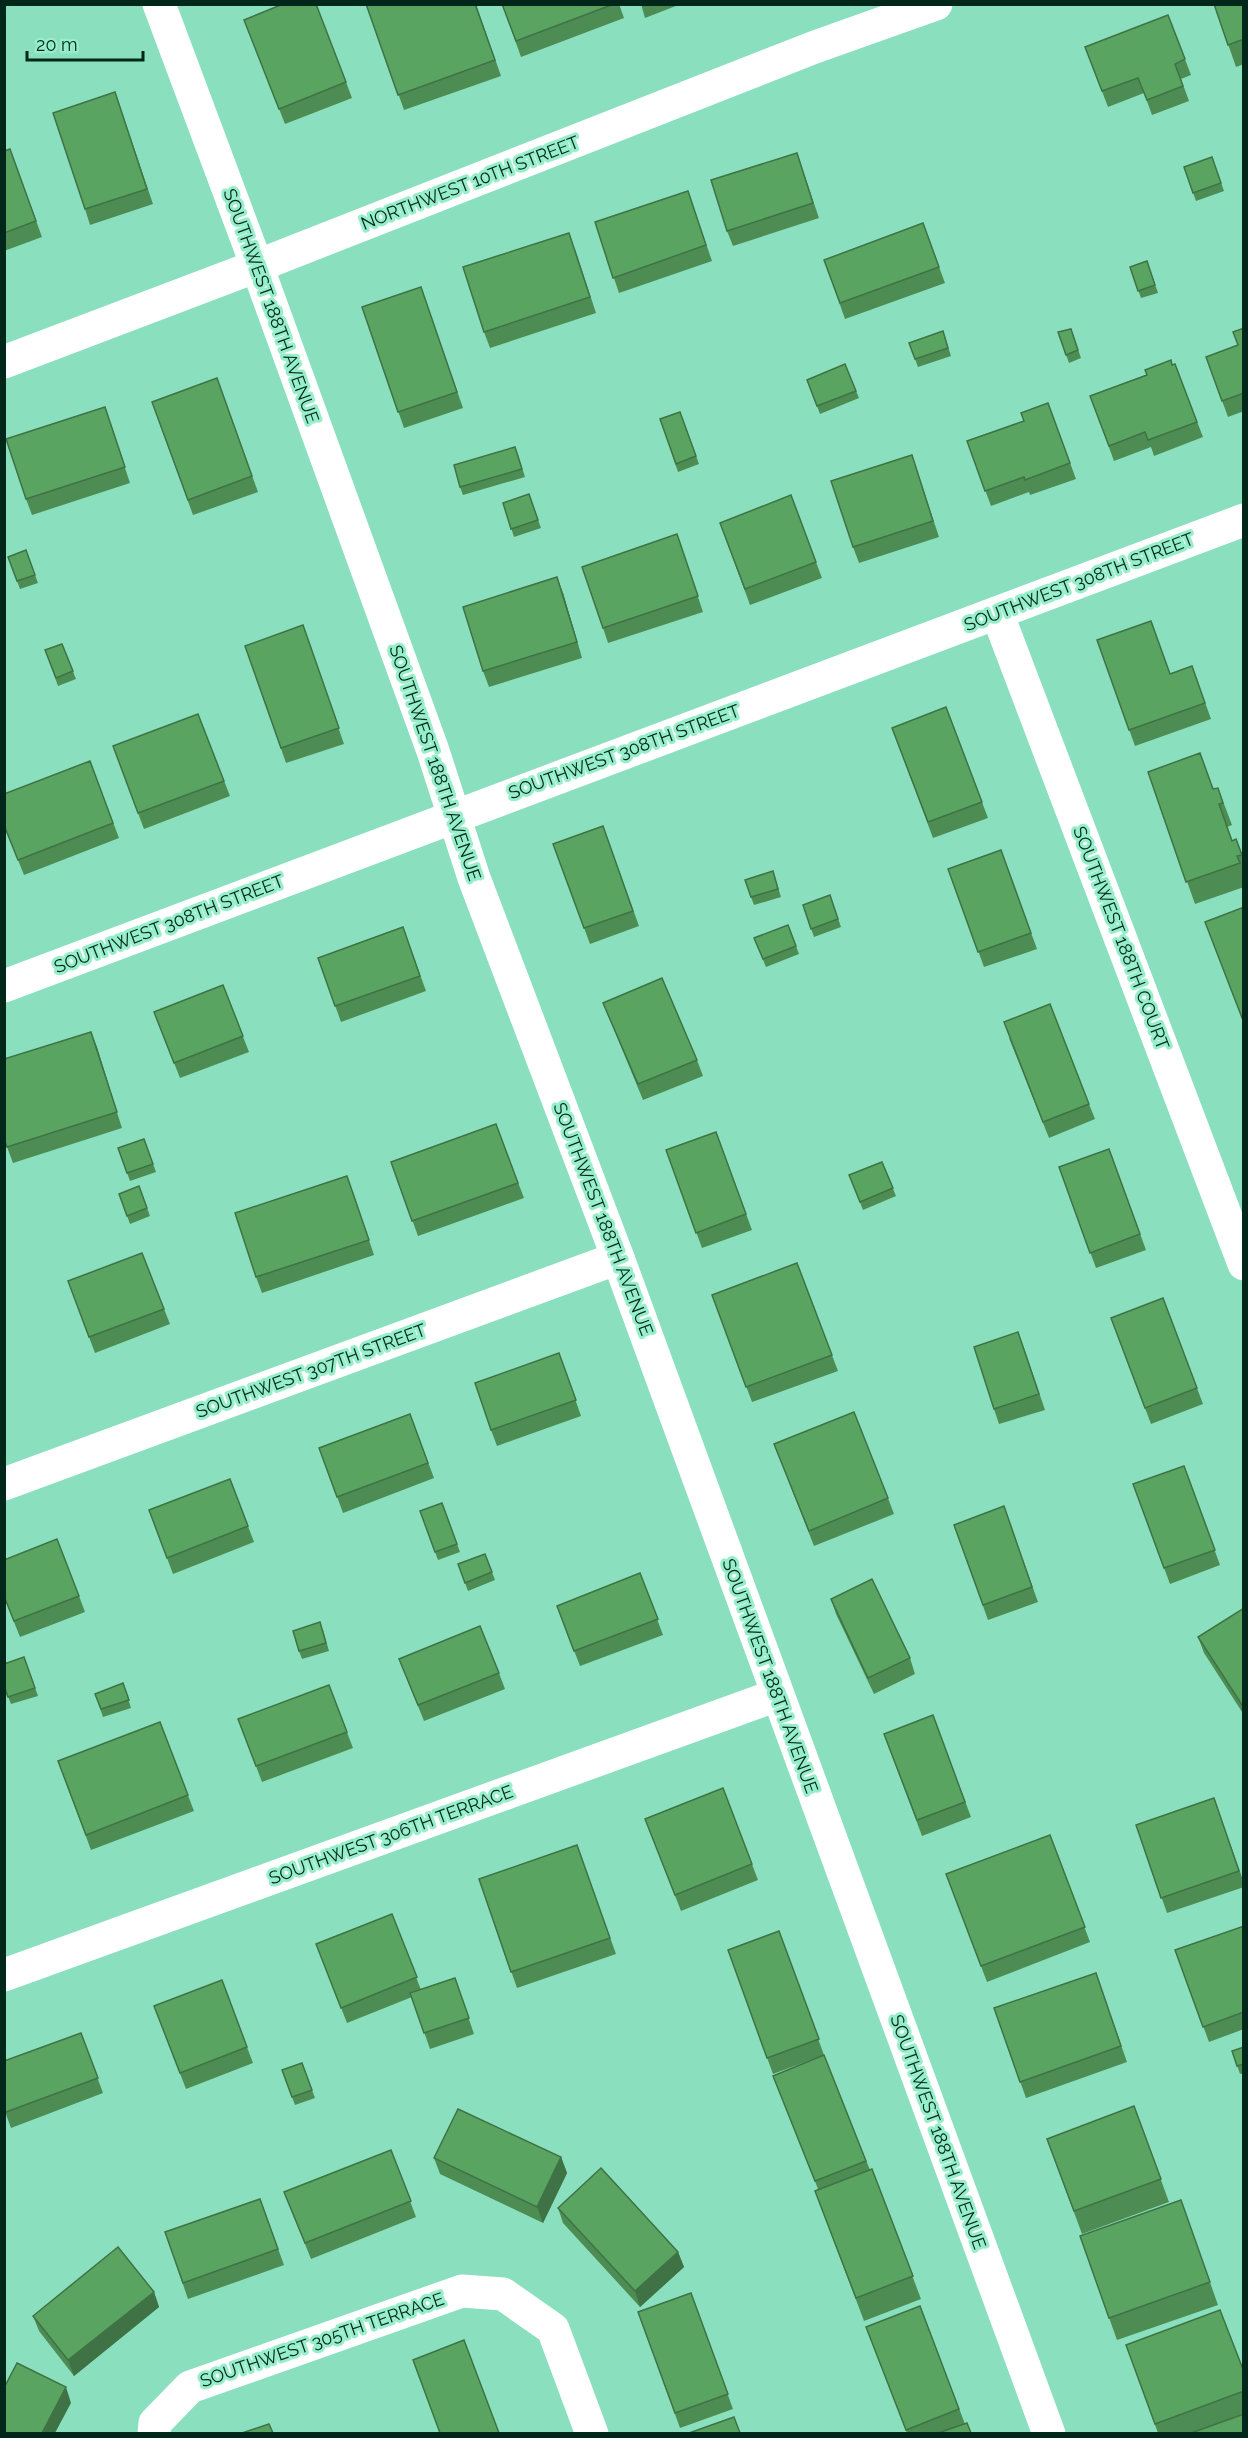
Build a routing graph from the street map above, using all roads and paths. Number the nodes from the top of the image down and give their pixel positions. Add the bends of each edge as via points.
1 (159, 4) edge
2 (936, 4) edge
3 (257, 266) junction
4 (4, 362) edge
5 (1244, 520) edge
6 (997, 613) junction
7 (453, 815) junction
8 (4, 986) edge
9 (618, 1258) junction
10 (1244, 1264) edge
11 (4, 1484) edge
12 (777, 1695) junction
13 (4, 1975) edge
14 (155, 2428) edge
15 (592, 2433) edge
16 (1049, 2433) edge

1 - 3 street, SOUTHWEST 188TH AVENUE
2 - 3 street, NORTHWEST 10TH STREET via 815,47
3 - 4 street, NORTHWEST 10TH STREET
3 - 7 street, SOUTHWEST 188TH AVENUE
5 - 6 street, SOUTHWEST 308TH STREET
6 - 7 street, SOUTHWEST 308TH STREET
6 - 10 street, SOUTHWEST 188TH COURT
7 - 8 street, SOUTHWEST 308TH STREET
7 - 9 street, SOUTHWEST 188TH AVENUE
9 - 11 street, SOUTHWEST 307TH STREET
9 - 12 street, SOUTHWEST 188TH AVENUE
12 - 13 street, SOUTHWEST 306TH TERRACE
12 - 16 street, SOUTHWEST 188TH AVENUE
14 - 15 street, SOUTHWEST 305TH TERRACE via 190,2387 462,2291 503,2294 554,2329

